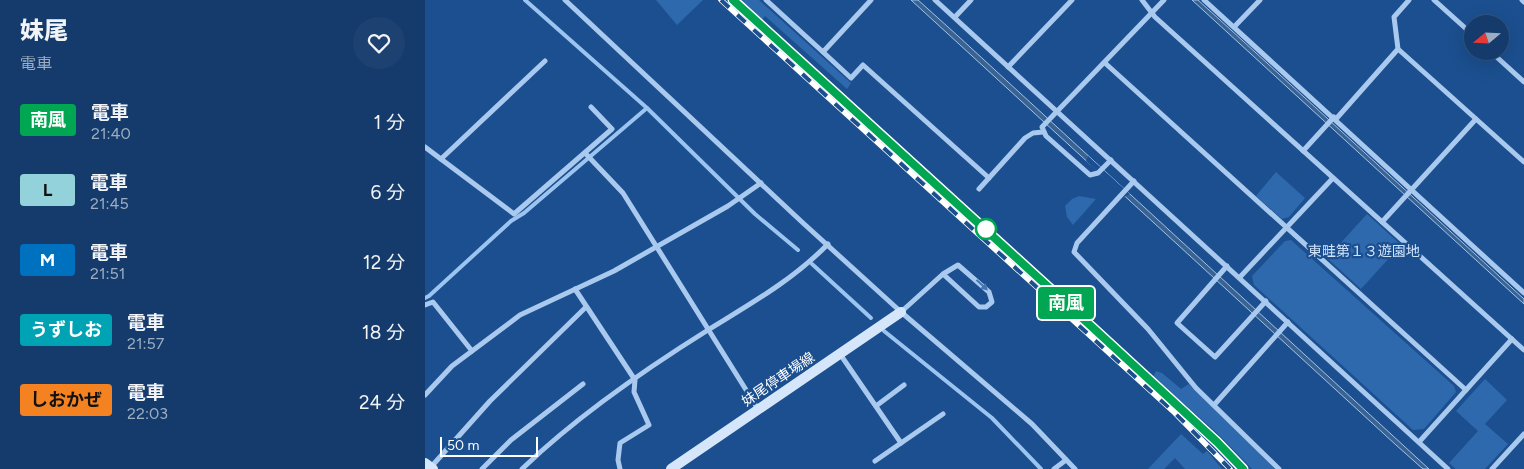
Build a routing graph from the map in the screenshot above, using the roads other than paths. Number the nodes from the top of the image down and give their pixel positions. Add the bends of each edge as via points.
1 (565, 0) edge
2 (766, 0) edge
3 (871, 0) edge
4 (935, 0) edge
5 (971, 0) edge
6 (1072, 0) edge
7 (1142, 0) edge
8 (1164, 0) edge
9 (1204, 0) edge
10 (1260, 0) edge
11 (1409, 0) edge
12 (1434, 0) edge
13 (1152, 12) junction
14 (955, 17) junction
15 (1233, 27) junction
16 (1464, 27) edge
17 (1398, 49) junction
18 (823, 52) junction
19 (1500, 60) edge
20 (545, 61) dead end
21 (1105, 63) junction
22 (1008, 67) junction
23 (1524, 82) edge
24 (591, 107) dead end
25 (1057, 111) junction
26 (1334, 119) junction
27 (1477, 120) junction
28 (1043, 132) junction
29 (425, 147) edge
30 (1303, 151) junction
31 (588, 156) junction
32 (441, 159) junction
33 (1111, 160) junction
34 (1524, 162) edge
35 (989, 178) junction
36 (1333, 178) junction
37 (1134, 181) junction
38 (761, 183) junction
39 (979, 189) dead end
40 (1409, 190) junction
41 (1382, 222) junction
42 (1288, 228) junction
43 (827, 244) junction
44 (655, 246) junction
45 (1227, 266) junction
46 (943, 274) junction
47 (1240, 277) junction
48 (575, 290) junction
49 (1524, 294) edge
50 (1266, 301) junction
51 (425, 305) edge
52 (586, 307) junction
53 (901, 312) junction
54 (1288, 322) junction
55 (708, 330) junction
56 (1512, 339) junction
57 (1524, 350) edge
58 (471, 351) junction
59 (840, 354) junction
60 (635, 380) junction
61 (583, 384) dead end
62 (904, 385) dead end
63 (1466, 390) junction
64 (425, 395) edge
65 (1214, 405) junction
66 (875, 406) junction
67 (757, 409) junction
68 (943, 414) dead end
69 (1524, 434) edge
70 (1419, 442) junction
71 (901, 444) junction
72 (1066, 460) junction
73 (875, 461) dead end
74 (429, 466) edge
75 (482, 469) edge
76 (522, 469) edge
77 (620, 469) edge
78 (671, 469) edge
79 (1054, 469) edge
80 (1075, 469) edge
81 (1279, 469) edge
82 (1448, 469) edge
83 (1492, 469) edge

1 - 38 street
2 - 18 street
3 - 18 street
4 - 14 street
5 - 14 street
6 - 22 street
7 - 13 street
8 - 13 street
9 - 15 street
10 - 15 street
11 - 17 street via 1394,17
12 - 16 street
13 - 21 street
13 - 30 street
14 - 22 street
15 - 26 street
17 - 26 street
17 - 27 street
18 - 35 street via 851,78 863,65
19 - 23 street
20 - 32 street
21 - 25 street
21 - 42 street
22 - 25 street
24 - 31 street via 612,129
25 - 28 street via 1043,127
25 - 33 street
26 - 30 street
26 - 40 street
27 - 34 street
27 - 40 street
28 - 33 street via 1090,175 1098,173
28 - 35 street via 1025,138
29 - 32 street
30 - 36 street
31 - 32 street via 514,214
31 - 44 street via 623,193
33 - 37 street
35 - 39 street
36 - 41 street
36 - 42 street
37 - 45 street
37 - 65 street via 1077,243 1074,252 1148,328 1179,369
38 - 43 street
38 - 44 street via 737,201
40 - 41 street
40 - 49 street
41 - 56 street
42 - 47 street
42 - 63 street
43 - 53 street
43 - 55 street via 809,263 749,306
44 - 48 street
44 - 55 street
45 - 47 street
45 - 50 street via 1177,322 1215,357
46 -> 46 street via 955,266 962,266 989,292 992,302 986,307 979,307
46 - 53 street
47 - 50 street
48 - 52 street
48 - 58 street via 520,315
50 - 54 street
51 - 58 street via 433,302
52 - 60 street
52 - 74 street
53 - 59 main road, 妹尾停車場線
53 - 72 street via 1032,424
54 - 65 street
54 - 70 street
55 - 60 street
55 - 67 street
56 - 57 street
56 - 63 street
58 - 64 street
59 - 66 street
59 - 67 main road, 妹尾停車場線
60 - 76 street via 550,442
60 - 77 street via 634,392 649,424 620,443
61 - 75 street via 511,440
62 - 66 street
63 - 70 street
65 - 81 street
66 - 71 street
67 - 78 main road, 妹尾停車場線
68 - 71 street
69 - 83 street
70 - 82 street
71 - 73 street
72 - 79 street
72 - 80 street

